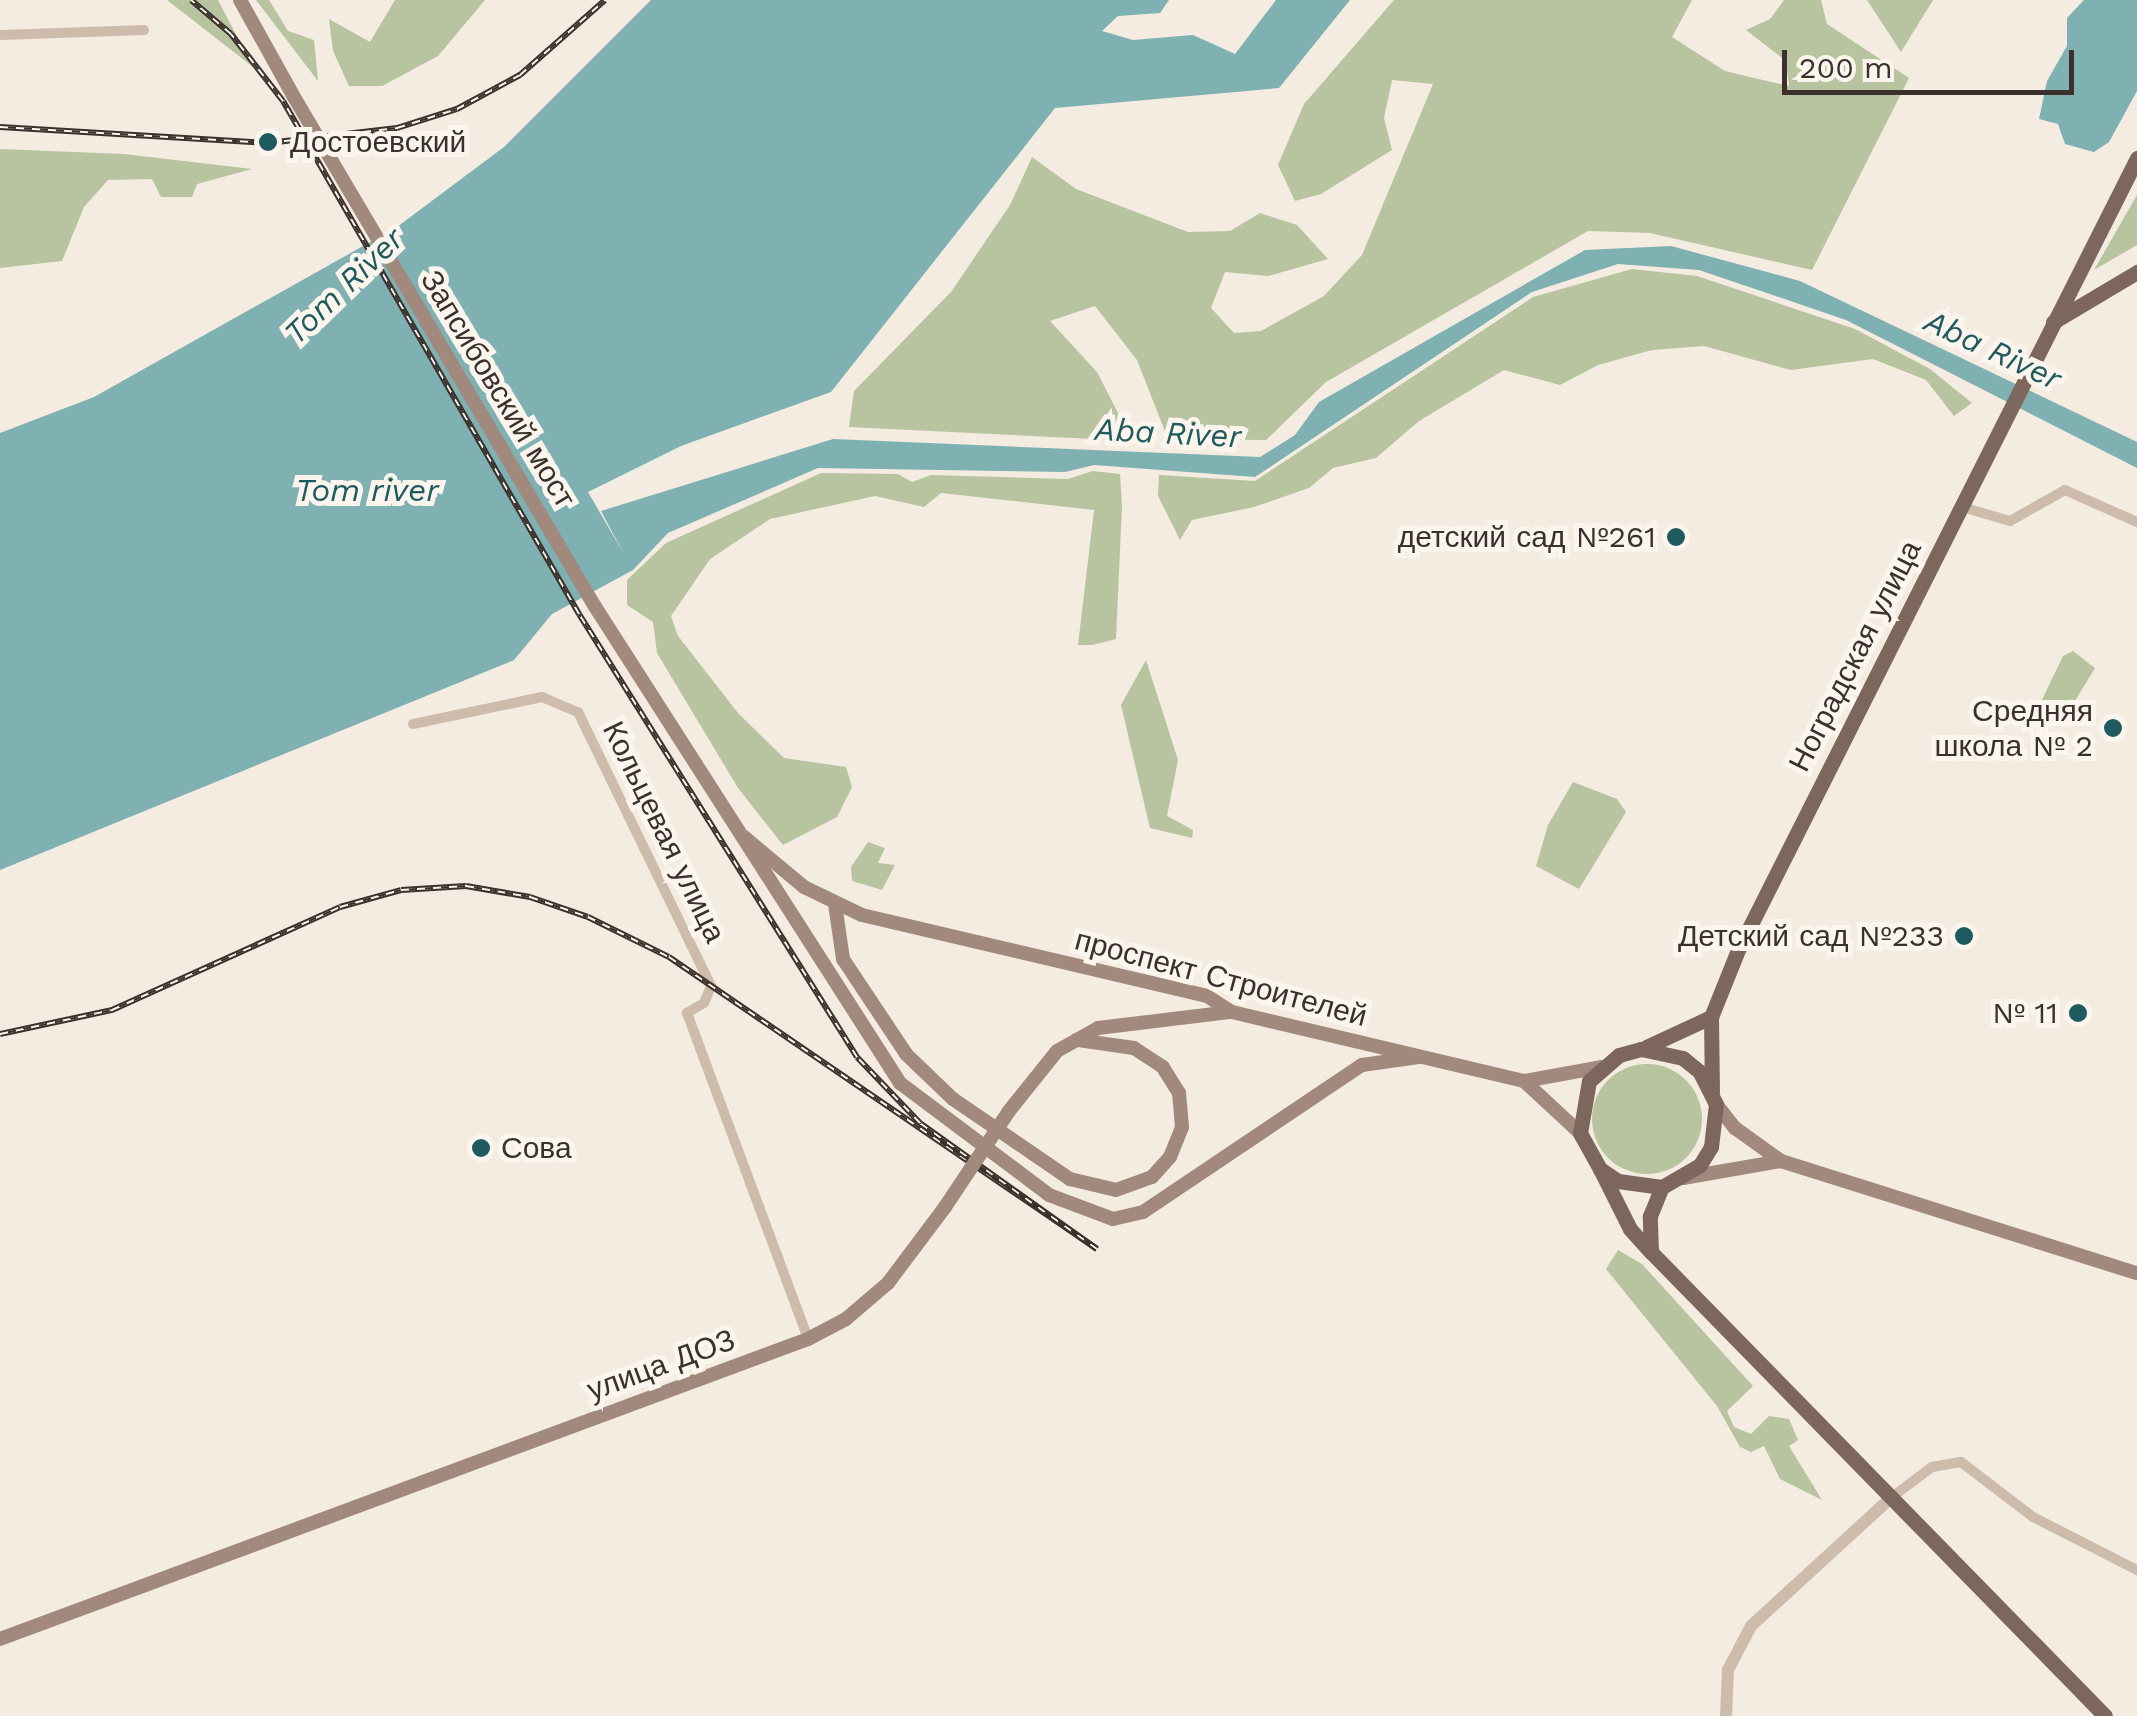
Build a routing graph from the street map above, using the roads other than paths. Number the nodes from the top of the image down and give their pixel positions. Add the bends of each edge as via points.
1 (240, 0) edge
2 (144, 30) dead end
3 (0, 35) edge
4 (2137, 158) edge
5 (2137, 272) edge
6 (2053, 322) junction
7 (1962, 507) junction
8 (2137, 522) edge
9 (413, 724) dead end
10 (728, 824) junction
11 (804, 887) junction
12 (835, 904) junction
13 (790, 913) junction
14 (1232, 1012) junction
15 (1710, 1017) junction
16 (1077, 1040) junction
17 (1640, 1049) junction
18 (1420, 1057) junction
19 (1601, 1067) junction
20 (1524, 1081) junction
21 (1714, 1098) junction
22 (1580, 1134) junction
23 (1781, 1161) junction
24 (1600, 1169) junction
25 (1683, 1178) junction
26 (1662, 1186) junction
27 (1651, 1252) junction
28 (2137, 1273) edge
29 (808, 1340) junction
30 (1886, 1491) junction
31 (2137, 1570) edge
32 (0, 1639) edge
33 (1726, 1716) edge
34 (2104, 1716) edge

1 - 10 main road, Запсибовский мост, bridge
2 - 3 street
4 - 6 main road, Ноградская улица
5 - 6 main road
6 - 7 main road, Ноградская улица
7 - 8 street via 2010,521 2065,490
7 - 15 main road, Ноградская улица
9 - 29 street, Кольцевая улица via 542,697 578,712 712,986 704,1004 687,1013
10 - 11 main road, проспект Строителей
10 - 13 main road, Запсибовский мост
11 - 12 main road, проспект Строителей
11 - 13 main road
12 - 14 main road, проспект Строителей via 1027,957 1207,996
12 - 16 main road via 843,958 906,1054 953,1099 1070,1179 1116,1190 1152,1177 1170,1157 1182,1126 1179,1093 1162,1067 1134,1048
13 - 18 main road, Запсибовский мост via 900,1083 1049,1196 1088,1214 1113,1219 1143,1212 1362,1065
14 - 16 main road, улица ДОЗ via 1139,1019
14 - 18 main road, проспект Строителей
15 - 17 main road
15 - 21 main road
16 - 29 main road, улица ДОЗ, bridge via 1057,1051 1010,1111 888,1282 846,1319
17 - 19 main road
17 - 21 main road via 1683,1058
18 - 20 main road, проспект Строителей
19 - 20 main road
19 - 22 main road via 1582,1097
20 - 22 main road
21 - 23 main road via 1735,1128
21 - 25 main road via 1712,1147
22 - 24 main road
23 - 25 main road
23 - 28 main road
24 - 26 main road via 1640,1188
24 - 27 main road via 1630,1229
25 - 26 main road
26 - 27 main road via 1650,1216
27 - 30 main road
29 - 32 main road, улица ДОЗ
30 - 31 street via 1961,1462 2033,1517
30 - 33 street via 1750,1626 1728,1670
30 - 34 main road

